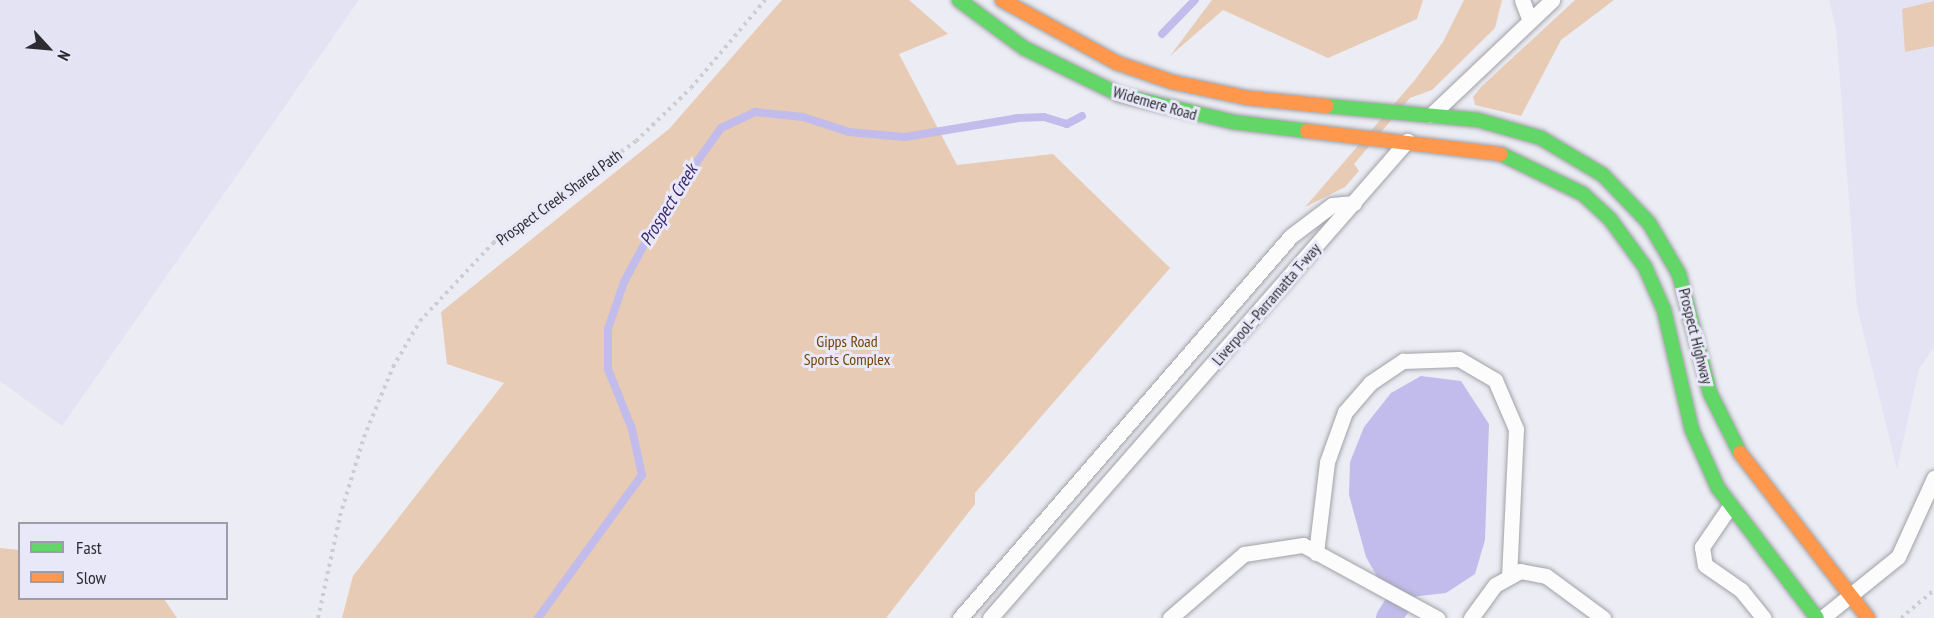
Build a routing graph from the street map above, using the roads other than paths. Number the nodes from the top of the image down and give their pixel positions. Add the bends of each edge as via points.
1 (958, 0) edge
2 (1522, 0) edge
3 (1552, 0) edge
4 (1005, 2) edge
5 (1530, 21) junction
6 (1400, 110) joint
7 (1431, 114) junction
8 (1376, 138) joint
9 (1406, 141) junction
10 (1354, 203) junction
11 (1934, 478) edge
12 (1730, 506) junction
13 (1316, 553) junction
14 (1509, 577) junction
15 (1850, 596) junction
16 (960, 618) edge
17 (990, 618) edge
18 (1170, 618) edge
19 (1437, 618) edge
20 (1471, 618) edge
21 (1603, 618) edge
22 (1764, 618) edge
23 (1817, 618) edge
24 (1822, 618) edge
25 (1868, 618) edge

1 - 8 main road, Widemere Road via 992,27 1063,70 1164,108 1305,131
2 - 5 lane
3 - 5 lane, Liverpool–Parramatta T-way
4 - 6 main road, Widemere Road via 1117,63 1172,82 1248,98
5 - 7 lane, Liverpool–Parramatta T-way
6 - 7 main road, Prospect Highway
7 - 9 lane, Liverpool–Parramatta T-way
7 - 15 main road, Prospect Highway via 1500,125 1549,141 1603,175 1637,209 1685,287 1710,393 1729,438
8 - 9 main road, Prospect Highway
9 - 10 lane, Liverpool–Parramatta T-way
9 - 12 main road, Prospect Highway via 1523,161 1583,194 1610,219 1656,292 1692,430
10 - 16 lane via 1332,205 1292,236
10 - 17 lane, Liverpool–Parramatta T-way
11 - 15 lane via 1907,544
12 - 22 lane via 1702,547 1705,565 1741,590
12 - 23 main road, Prospect Highway
13 - 14 lane via 1327,462 1346,412 1370,383 1403,361 1459,359 1495,380 1516,429
13 - 18 lane via 1303,545 1244,554
13 - 19 lane
14 - 20 lane via 1495,585
14 - 21 lane via 1520,571 1546,576
15 - 24 lane
15 - 25 main road, Prospect Highway

